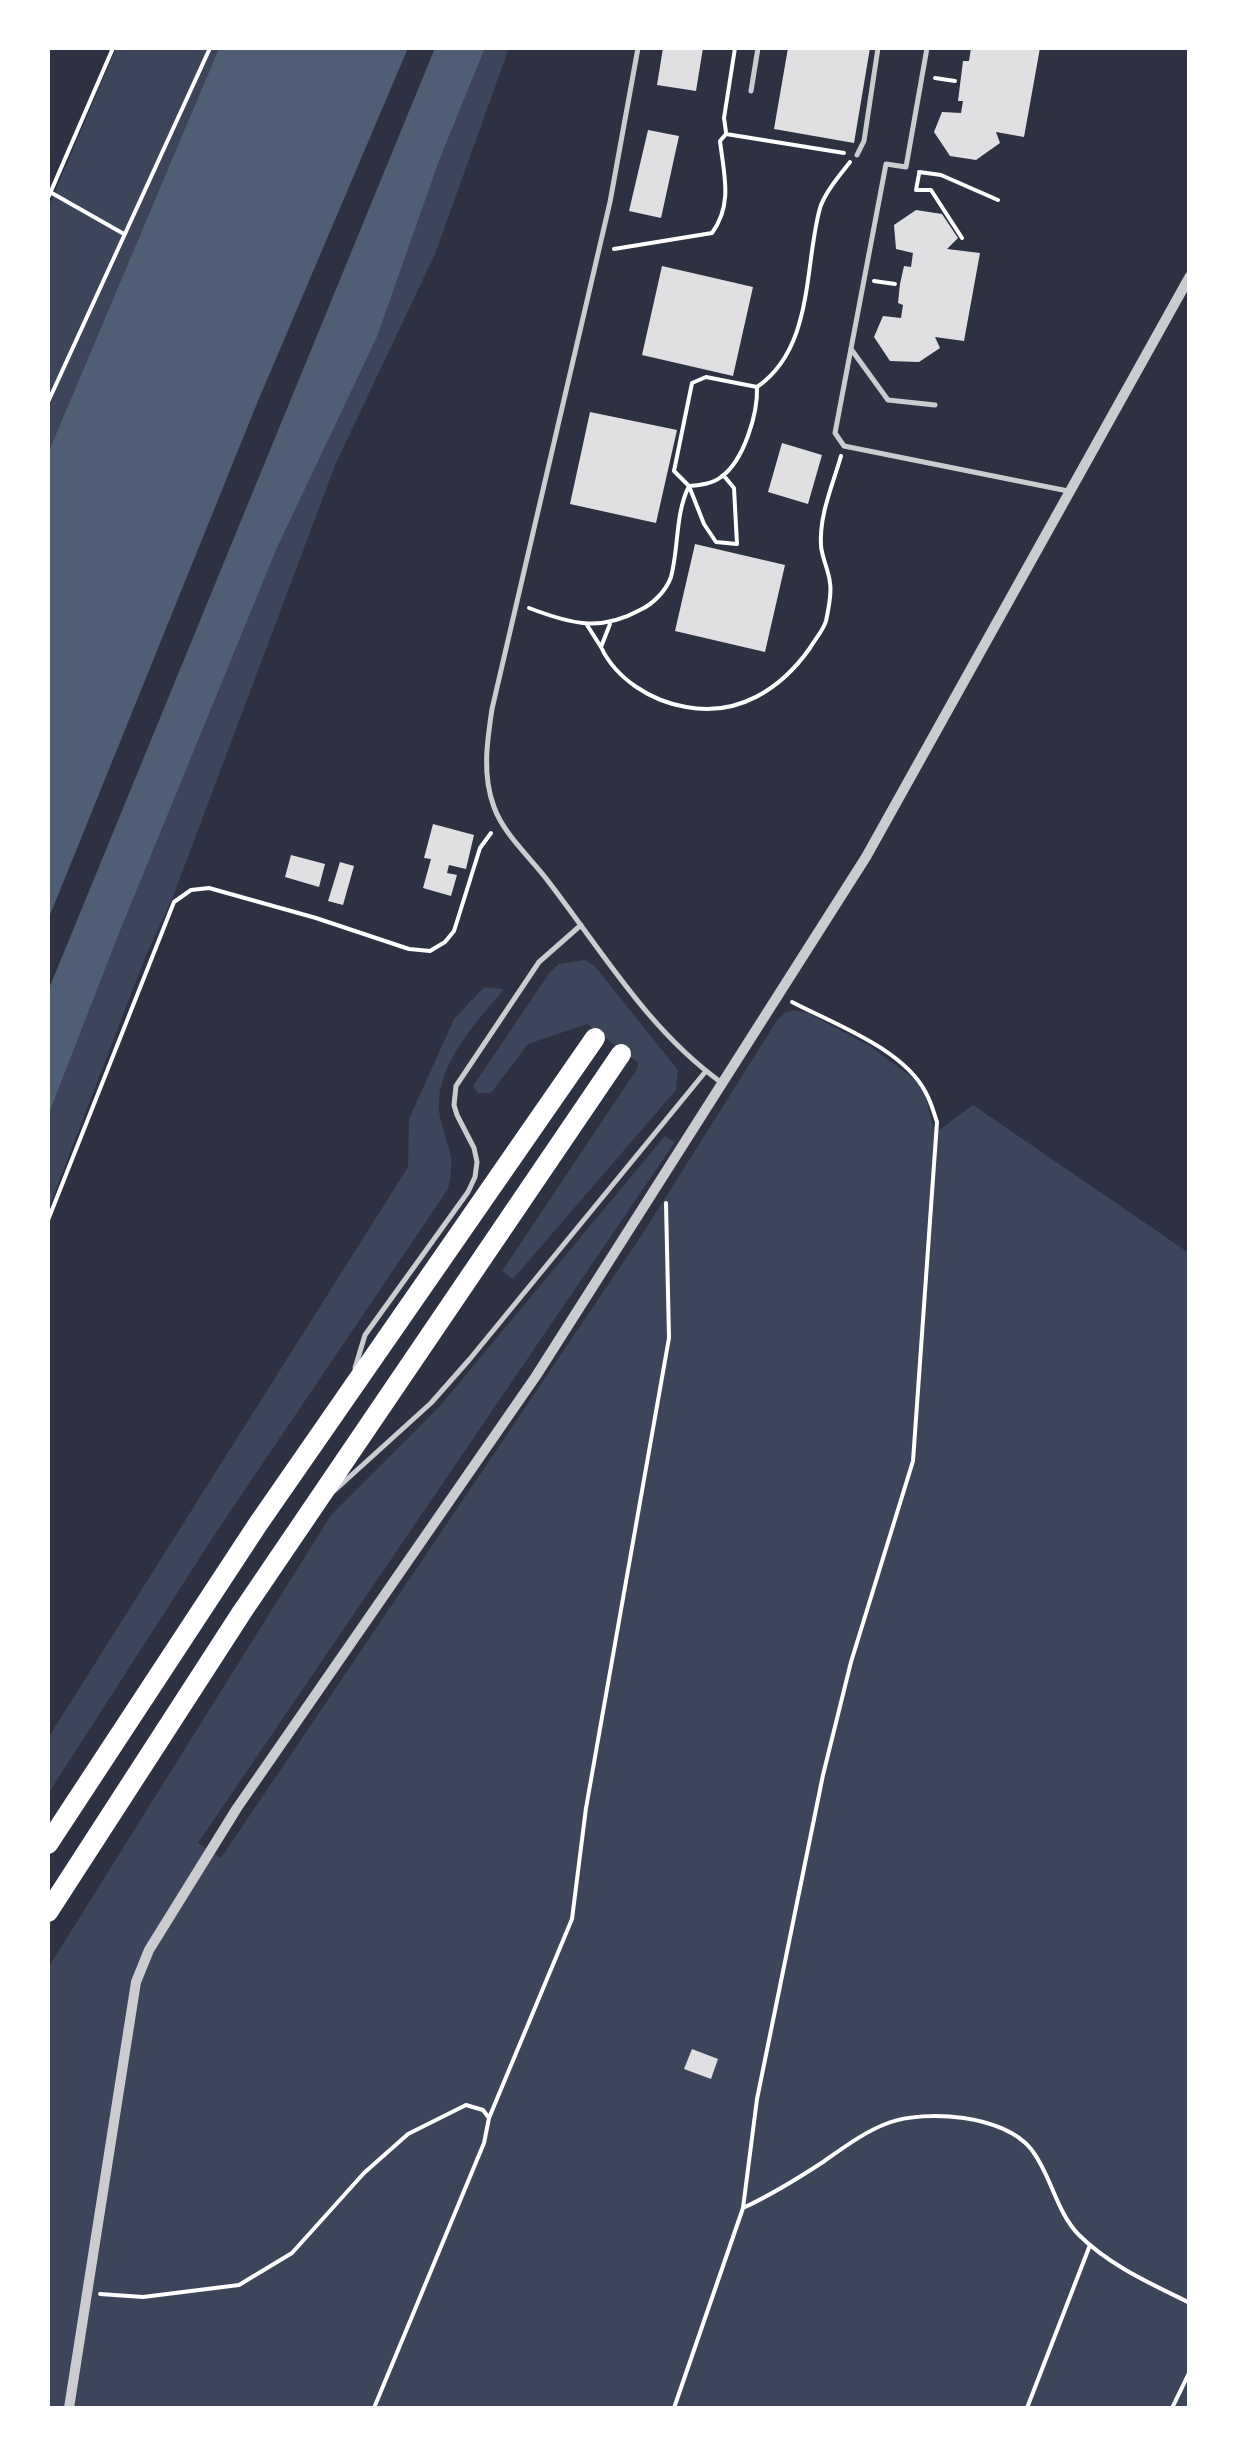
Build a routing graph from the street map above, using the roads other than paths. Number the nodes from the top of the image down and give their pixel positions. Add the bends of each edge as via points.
1 (638, 48) edge
2 (758, 48) edge
3 (878, 48) edge
4 (927, 48) edge
5 (751, 91) dead end
6 (857, 155) road end
7 (1189, 277) edge
8 (852, 349) junction
9 (936, 404) dead end
10 (1068, 491) junction
11 (581, 925) junction
12 (595, 1038) dead end
13 (621, 1054) dead end
14 (706, 1071) junction
15 (724, 1084) junction
16 (349, 1390) junction
17 (309, 1512) junction
18 (48, 1844) edge
19 (48, 1912) edge
20 (69, 2408) edge

1 - 11 lane via 486,747 487,782 503,825
2 - 5 lane
3 - 6 lane
4 - 8 lane via 906,167 886,164
7 - 10 street
8 - 9 lane via 888,400
8 - 10 lane via 836,432 844,446
10 - 15 street via 866,858
11 - 14 lane via 676,1046
11 - 16 lane via 540,962 460,1080 454,1105 474,1148 475,1177 365,1335
12 - 16 highway
13 - 17 highway
14 - 15 lane
14 - 17 lane via 431,1403
15 - 20 street via 536,1376 237,1808 149,1950 136,1982
16 - 18 highway
17 - 19 highway

